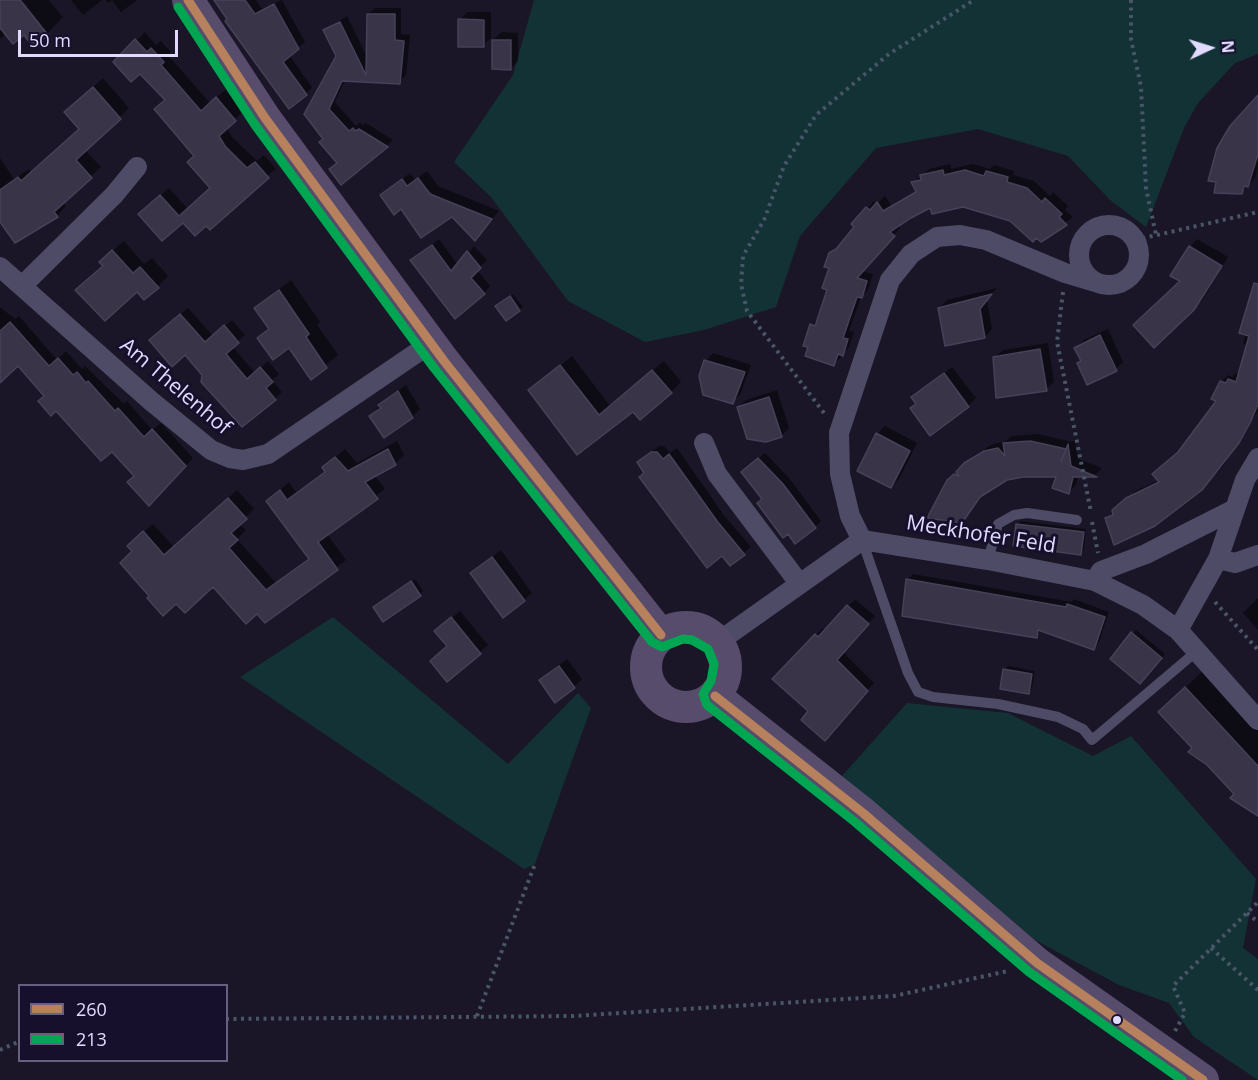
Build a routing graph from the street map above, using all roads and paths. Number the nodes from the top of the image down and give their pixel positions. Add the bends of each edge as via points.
1 (188, 0) edge
2 (974, 0) edge
3 (1131, 0) edge
4 (136, 167) dead end
5 (1258, 212) edge
6 (1156, 235) junction
7 (1135, 240) junction
8 (0, 267) edge
9 (1065, 273) junction
10 (1095, 282) junction
11 (23, 285) junction
12 (431, 344) junction
13 (839, 433) junction
14 (705, 443) dead end
15 (1258, 458) edge
16 (1235, 508) junction
17 (1077, 520) dead end
18 (862, 540) junction
19 (1258, 555) edge
20 (988, 560) junction
21 (1218, 560) junction
22 (1098, 576) junction
23 (799, 583) junction
24 (1202, 588) junction
25 (1178, 630) junction
26 (661, 635) junction
27 (718, 642) junction
28 (1258, 650) edge
29 (1197, 651) junction
30 (715, 696) junction
31 (1258, 720) edge
32 (535, 864) dead end
33 (1258, 902) edge
34 (1247, 912) junction
35 (1258, 922) edge
36 (1211, 948) junction
37 (1037, 963) junction
38 (1258, 990) edge
39 (477, 1016) junction
40 (228, 1019) edge
41 (18, 1042) edge
42 (0, 1050) edge
43 (1161, 1053) junction
44 (1203, 1080) edge

1 - 12 main road via 265,118
2 - 13 path via 889,54 816,116 784,166 764,220 743,256 741,284 747,311
3 - 6 path via 1131,39 1141,87 1147,158 1146,188
4 - 11 street via 114,195
5 - 6 path
6 - 7 path
7 - 10 street via 1139,259 1131,276 1114,285
7 - 10 street via 1121,227 1111,225 1101,226 1084,237 1079,257 1087,276
8 - 11 street, Am Thelenhof
9 - 10 street
9 - 13 street via 986,240 960,236 937,237 911,254 890,280
9 - 22 path via 1057,342
11 - 12 street, Am Thelenhof via 211,450 243,460 268,454
12 - 26 main road
13 - 18 street via 840,474 850,516
14 - 23 street via 717,474
15 - 16 street
16 - 21 street
16 - 22 street
17 - 20 lane via 1027,513 1014,515 998,524
18 - 20 street, Meckhofer Feld
18 - 23 street
18 - 29 lane via 908,673 918,692 933,697 998,704 1058,717 1083,729 1092,740
19 - 21 street via 1235,563
20 - 22 street, Meckhofer Feld
21 - 24 street
22 - 25 street, Meckhofer Feld
23 - 27 street
24 - 25 street
24 - 28 path
25 - 29 street, Meckhofer Feld
26 - 27 main road via 681,627 695,628
26 - 30 main road via 646,664 647,678 654,691 664,701 683,707 704,704
27 - 30 main road via 727,663 722,687
29 - 31 street, Meckhofer Feld
30 - 37 main road via 863,813
32 - 39 path
33 - 34 path
34 - 35 path
34 - 36 path
36 - 38 path
36 - 43 path via 1173,986 1185,1013
37 - 39 path via 894,996 573,1016
37 - 43 main road
39 - 40 path
41 - 42 path
43 - 44 main road

